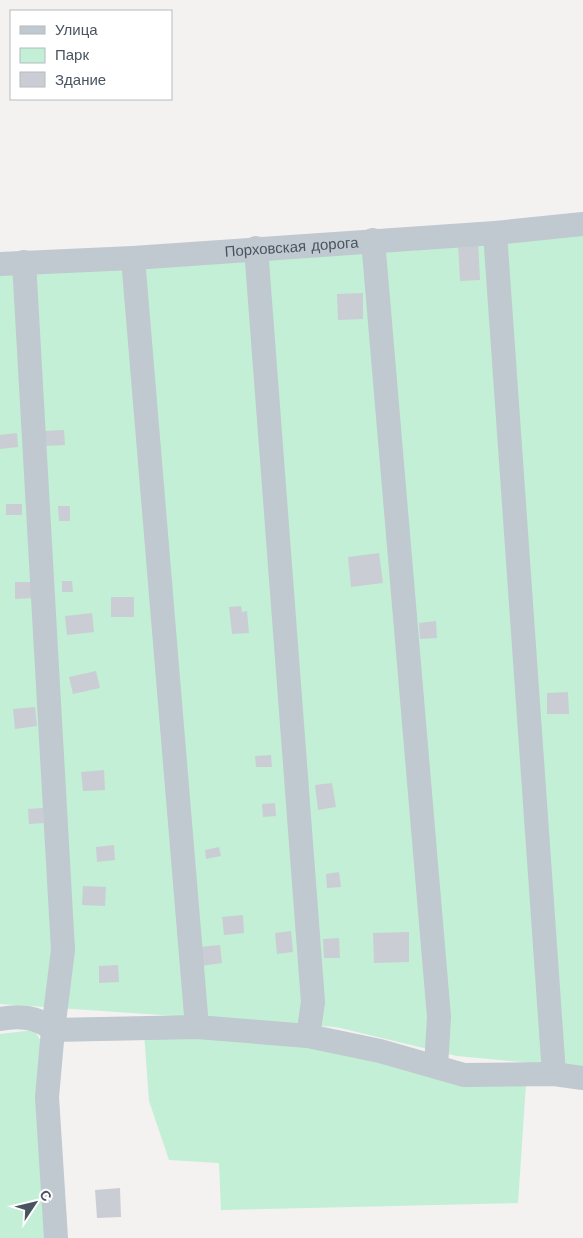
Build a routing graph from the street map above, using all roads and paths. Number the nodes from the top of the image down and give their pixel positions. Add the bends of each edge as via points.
1 (583, 224) edge
2 (495, 233) junction
3 (373, 240) junction
4 (256, 248) junction
5 (133, 258) junction
6 (24, 262) junction
7 (0, 264) edge
8 (0, 1019) edge
9 (197, 1027) junction
10 (52, 1030) junction
11 (308, 1036) junction
12 (436, 1066) junction
13 (554, 1074) junction
14 (583, 1078) edge
15 (56, 1238) edge

1 - 2 street, Порховская дорога
2 - 3 street, Порховская дорога
2 - 13 street
3 - 4 street, Порховская дорога
3 - 12 street via 439,1017
4 - 5 street, Порховская дорога
4 - 11 street via 313,1002
5 - 6 street, Порховская дорога
5 - 9 street
6 - 7 street, Порховская дорога
6 - 10 street via 63,950
8 - 10 street via 15,1016 45,1023
9 - 10 street
9 - 11 street
10 - 15 street via 47,1097
11 - 12 street
12 - 13 street via 464,1075
13 - 14 street

